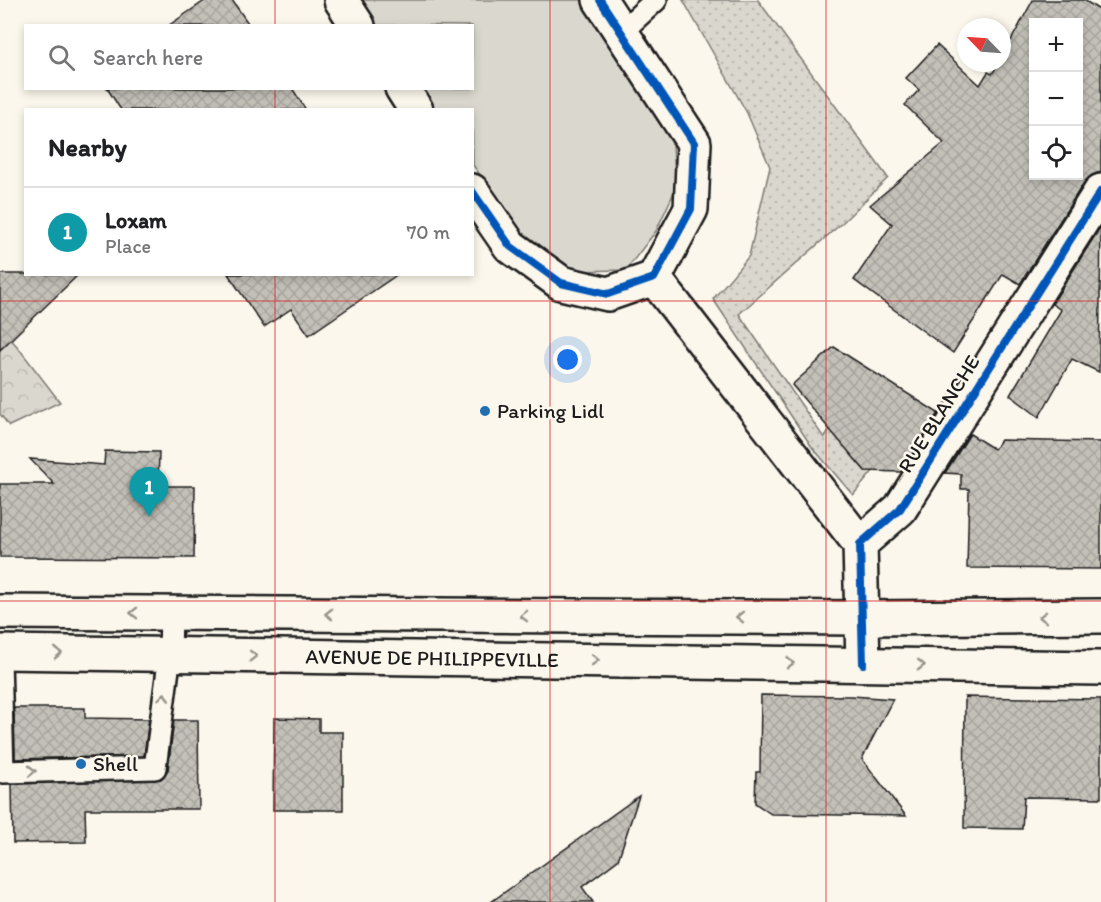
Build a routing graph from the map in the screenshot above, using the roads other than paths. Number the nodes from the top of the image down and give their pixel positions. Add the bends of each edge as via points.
1 (341, 0) edge
2 (600, 0) edge
3 (656, 0) edge
4 (357, 24) edge
5 (621, 32) junction
6 (403, 90) edge
7 (415, 108) edge
8 (1101, 191) edge
9 (474, 194) edge
10 (654, 278) junction
11 (860, 544) junction
12 (0, 612) edge
13 (171, 613) junction
14 (1101, 616) edge
15 (862, 618) junction
16 (0, 652) edge
17 (170, 654) junction
18 (0, 658) edge
19 (863, 664) junction
20 (1101, 668) edge

1 - 4 main road
2 - 5 main road
3 - 5 lane
5 - 10 main road via 694,143 691,209
6 - 7 main road
8 - 11 main road, RUE BLANCHE via 900,509
9 - 10 main road via 510,246 561,283 608,294
10 - 11 main road
11 - 15 main road
13 -> 12 main road, AVENUE DE PHILIPPEVILLE
15 -> 13 main road, AVENUE DE PHILIPPEVILLE
13 - 17 lane
14 -> 15 main road, AVENUE DE PHILIPPEVILLE
15 - 19 main road
16 -> 17 main road, AVENUE DE PHILIPPEVILLE
18 -> 17 lane via 3,772 155,768
17 -> 19 main road, AVENUE DE PHILIPPEVILLE
19 -> 20 main road, AVENUE DE PHILIPPEVILLE

